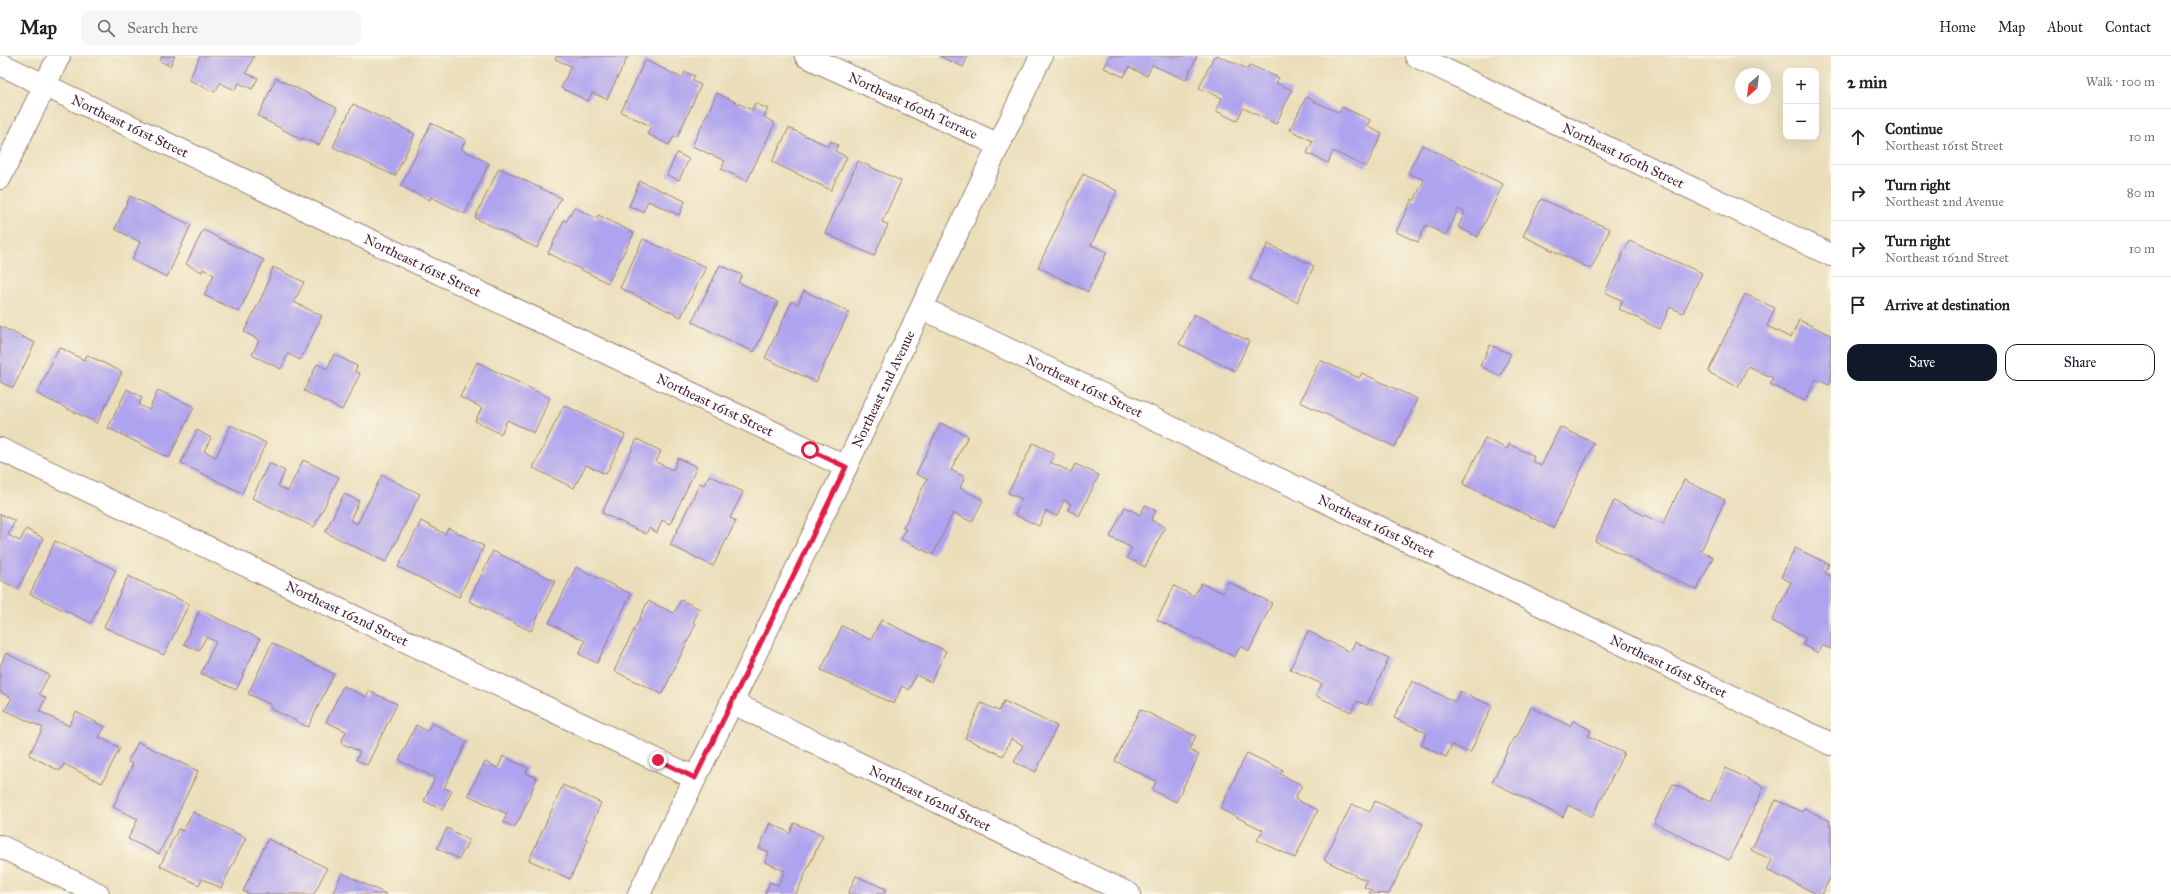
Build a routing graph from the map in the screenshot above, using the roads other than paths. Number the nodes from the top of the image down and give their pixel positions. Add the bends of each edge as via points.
1 (59, 56) edge
2 (806, 56) edge
3 (1041, 56) edge
4 (1416, 56) edge
5 (0, 64) edge
6 (45, 85) junction
7 (999, 145) junction
8 (0, 178) edge
9 (1831, 254) edge
10 (922, 308) junction
11 (0, 449) edge
12 (846, 467) junction
13 (731, 702) junction
14 (1831, 744) edge
15 (695, 778) junction
16 (0, 846) edge
17 (98, 894) edge
18 (639, 894) edge
19 (1129, 894) edge

1 - 6 street
2 - 7 street, Northeast 160th Terrace
3 - 7 street, Northeast 2nd Avenue
4 - 9 street, Northeast 160th Street
5 - 6 street, Northeast 161st Street
6 - 8 street
6 - 12 street, Northeast 161st Street
7 - 10 street, Northeast 2nd Avenue
10 - 12 street, Northeast 2nd Avenue
10 - 14 street, Northeast 161st Street
11 - 15 street, Northeast 162nd Street
12 - 13 street, Northeast 2nd Avenue
13 - 15 street, Northeast 2nd Avenue
13 - 19 street, Northeast 162nd Street
15 - 18 street, Northeast 2nd Avenue
16 - 17 street

